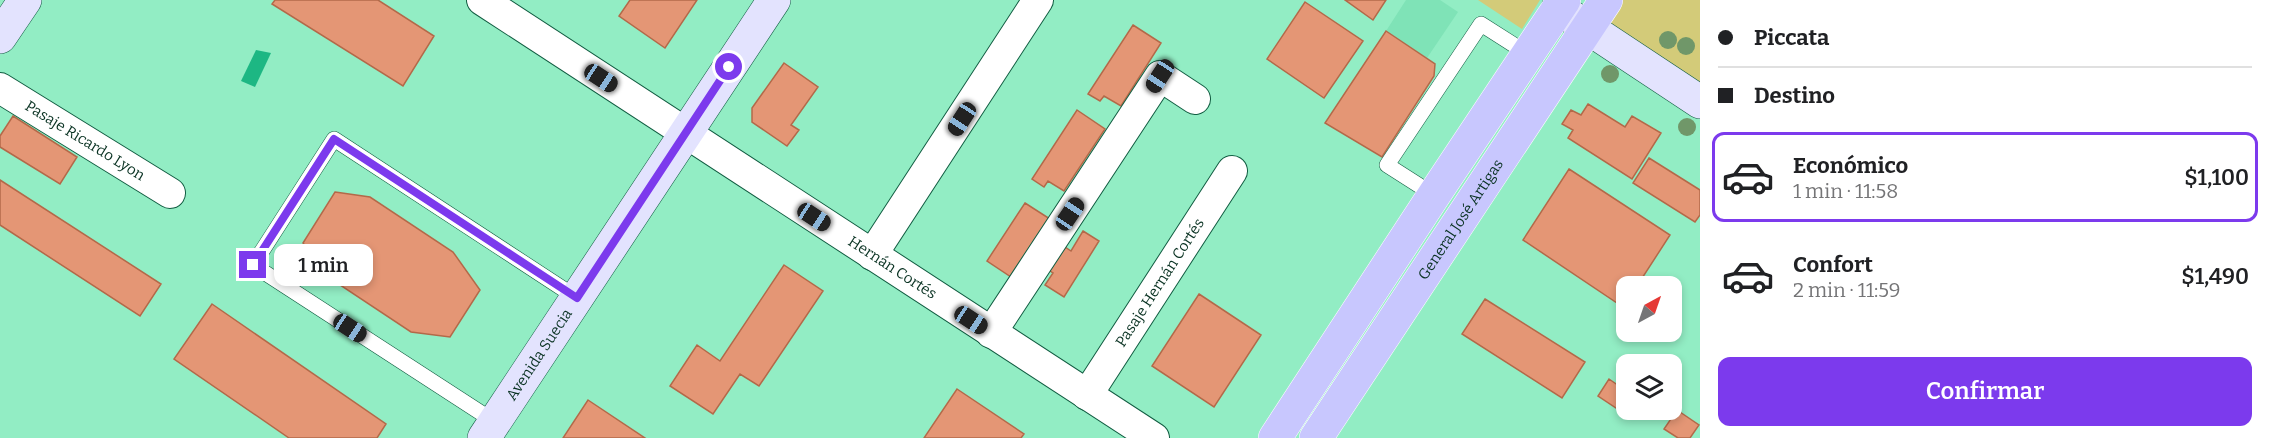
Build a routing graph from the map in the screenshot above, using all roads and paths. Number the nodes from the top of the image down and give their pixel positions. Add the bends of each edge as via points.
1 (25, 0) edge
2 (482, 0) edge
3 (774, 0) edge
4 (1038, 0) edge
5 (1606, 0) edge
6 (1561, 4) edge
7 (1588, 28) junction
8 (0, 37) edge
9 (1528, 54) junction
10 (0, 88) edge
11 (1195, 99) dead end
12 (1700, 102) edge
13 (685, 133) junction
14 (1232, 171) dead end
15 (170, 193) dead end
16 (1434, 195) junction
17 (872, 255) junction
18 (577, 298) junction
19 (991, 333) junction
20 (1087, 395) junction
21 (489, 430) edge
22 (1154, 438) edge
23 (1275, 438) edge
24 (1316, 438) edge

1 - 8 street
2 - 13 street, Hernán Cortés
3 - 13 street, Avenida Suecia
4 - 17 street
5 - 7 main road, General José Artigas
6 - 7 street
6 - 9 main road
7 - 12 street
7 - 24 main road, General José Artigas
9 - 16 main road
9 - 16 lane via 1480,24 1388,165
10 - 15 street, Pasaje Ricardo Lyon
11 - 19 street via 1160,76
13 - 17 street, Hernán Cortés
13 - 18 street, Avenida Suecia
14 - 20 street, Pasaje Hernán Cortés
16 - 23 main road
17 - 19 street, Hernán Cortés
18 - 21 street, Avenida Suecia
18 - 21 lane via 334,139 253,265
19 - 20 street, Hernán Cortés
20 - 22 street, Hernán Cortés

